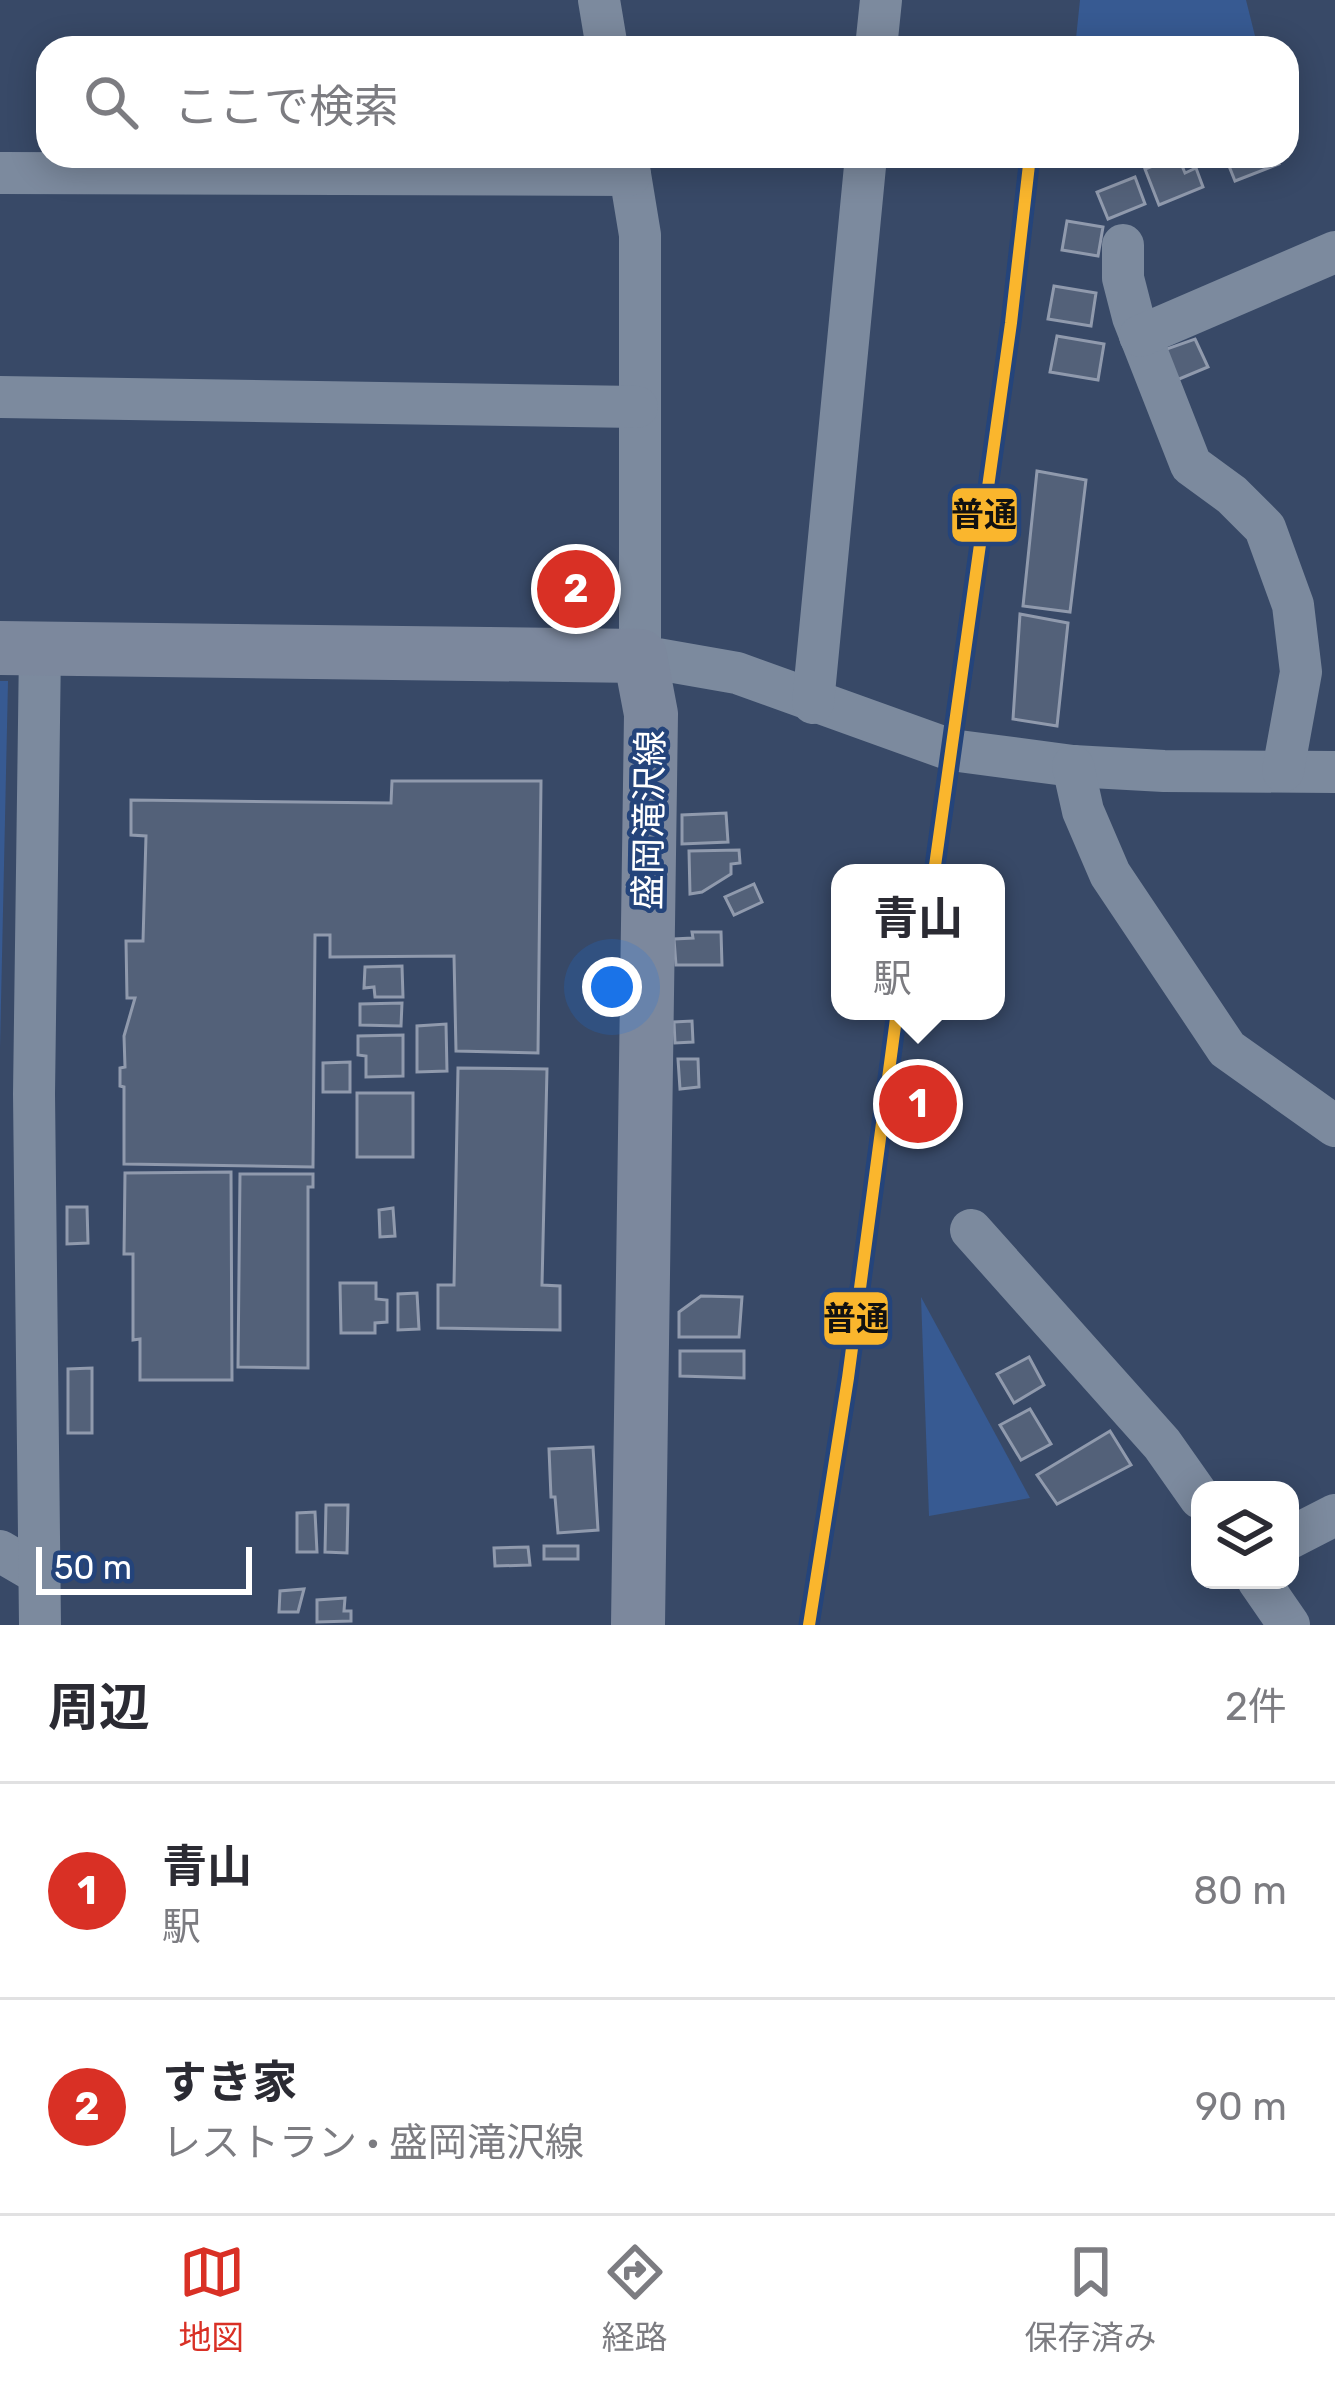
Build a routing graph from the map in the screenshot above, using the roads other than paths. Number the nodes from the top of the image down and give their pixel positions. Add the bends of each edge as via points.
1 (599, 0) edge
2 (881, 0) edge
3 (606, 36) edge
4 (877, 36) edge
5 (392, 168) edge
6 (629, 168) edge
7 (865, 168) edge
8 (0, 173) edge
9 (1123, 245) dead end
10 (1335, 252) edge
11 (1140, 336) junction
12 (0, 398) edge
13 (637, 407) junction
14 (20, 648) edge
15 (640, 656) junction
16 (812, 703) junction
17 (1073, 766) junction
18 (1283, 771) junction
19 (1335, 772) edge
20 (17, 1094) edge
21 (1335, 1126) edge
22 (971, 1229) dead end
23 (18, 1277) edge
24 (1191, 1485) edge
25 (1335, 1515) edge
26 (1299, 1533) edge
27 (0, 1551) edge
28 (39, 1574) junction
29 (1264, 1589) edge
30 (40, 1625) edge
31 (638, 1625) edge
32 (1289, 1625) edge

1 - 3 street
2 - 4 street
5 - 8 street
6 - 13 street via 640,235
7 - 16 street
9 - 11 street via 1123,278
10 - 11 street
11 - 18 street via 1191,465 1264,528 1293,605 1301,672
12 - 13 street
13 - 15 street
14 - 15 main road
14 - 20 street
15 - 16 street via 737,673
15 - 31 main road, 盛岡滝沢線 via 651,714
16 - 17 street via 951,750
17 - 18 street
17 - 21 street via 1082,811 1110,874 1205,1019 1227,1049
18 - 19 street
20 - 23 street
22 - 24 street
23 - 28 street
25 - 26 street
27 - 28 street
28 - 30 street
29 - 32 street

